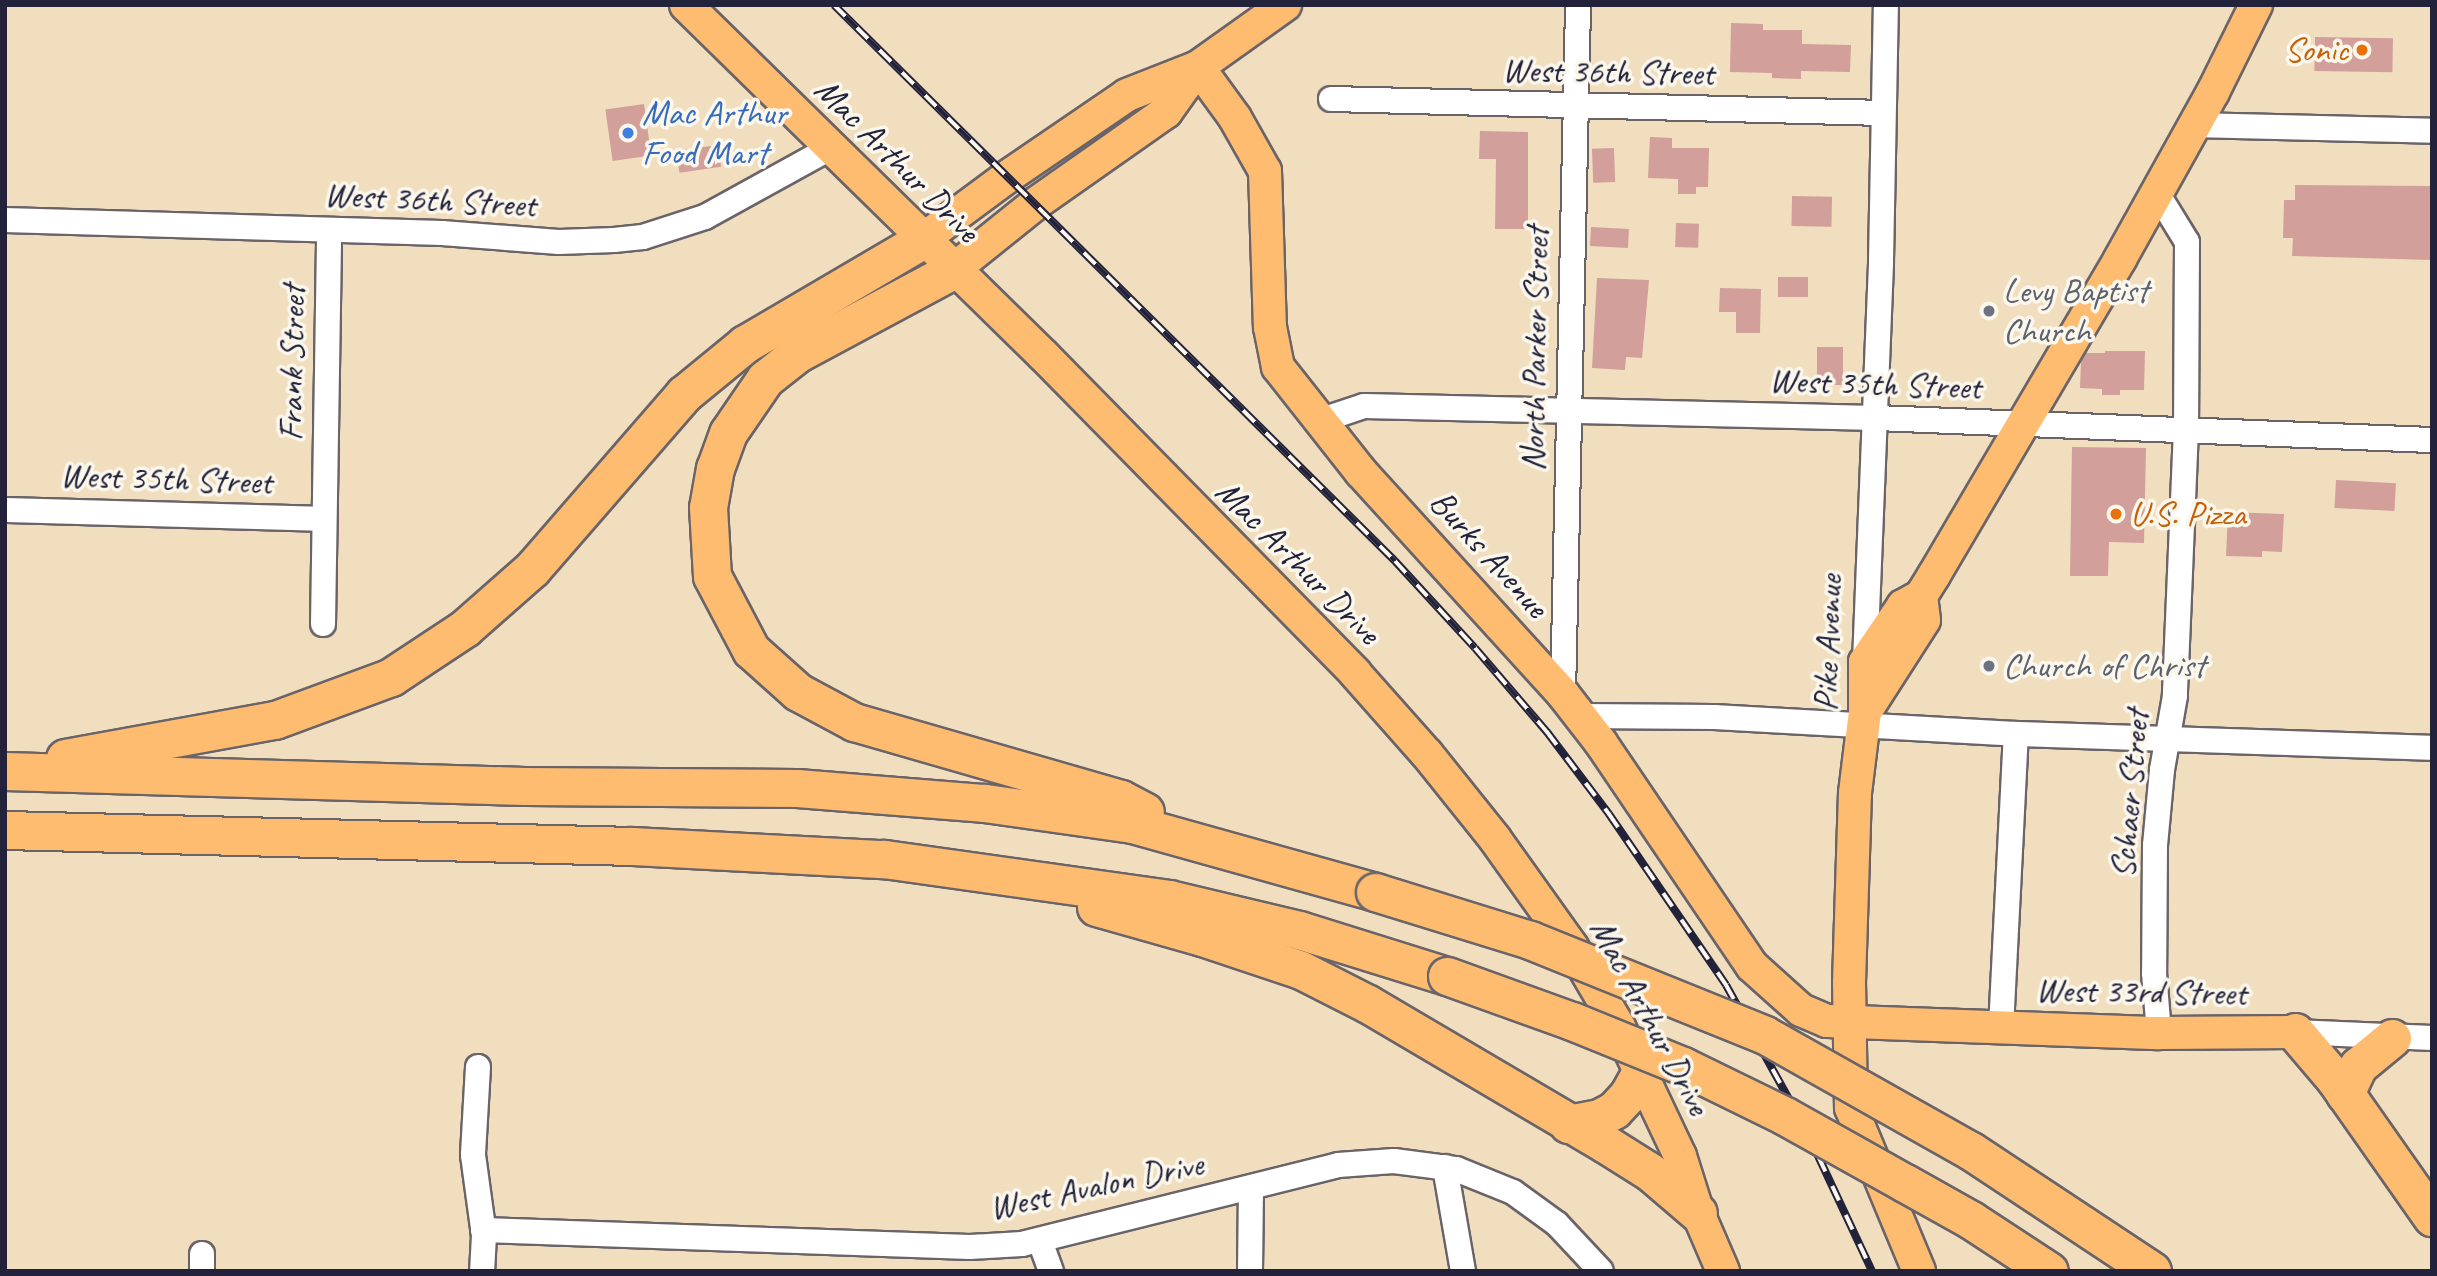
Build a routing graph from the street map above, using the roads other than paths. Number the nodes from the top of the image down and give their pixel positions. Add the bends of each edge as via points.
1 (685, 5) edge
2 (1285, 5) edge
3 (1578, 5) edge
4 (1886, 5) edge
5 (2256, 5) edge
6 (1198, 67) junction
7 (1331, 99) dead end
8 (1575, 107) junction
9 (1883, 113) junction
10 (2194, 125) junction
11 (2432, 131) edge
12 (830, 148) junction
13 (2157, 192) junction
14 (5, 220) edge
15 (329, 230) junction
16 (922, 240) junction
17 (953, 270) junction
18 (1569, 413) junction
19 (1876, 418) junction
20 (1320, 421) junction
21 (2021, 424) junction
22 (2186, 429) junction
23 (2432, 440) edge
24 (5, 510) edge
25 (324, 519) junction
26 (1921, 596) junction
27 (323, 624) dead end
28 (1865, 662) junction
29 (1571, 705) junction
30 (1864, 719) junction
31 (2016, 734) junction
32 (2167, 738) junction
33 (2432, 748) edge
34 (5, 770) edge
35 (5, 830) edge
36 (1198, 842) junction
37 (982, 870) junction
38 (1752, 966) junction
39 (1850, 1022) junction
40 (2001, 1028) junction
41 (2295, 1032) junction
42 (2159, 1033) junction
43 (2392, 1038) junction
44 (2432, 1038) edge
45 (478, 1067) dead end
46 (1640, 1073) junction
47 (2345, 1094) junction
48 (1851, 1108) junction
49 (1568, 1124) junction
50 (1445, 1167) junction
51 (1251, 1188) junction
52 (1698, 1213) junction
53 (2432, 1217) edge
54 (483, 1230) junction
55 (1040, 1241) junction
56 (482, 1271) edge
57 (1051, 1271) edge
58 (1250, 1271) edge
59 (1463, 1271) edge
60 (1601, 1271) edge
61 (1723, 1271) edge
62 (1919, 1271) edge
63 (2049, 1271) edge
64 (2152, 1271) edge

1 - 12 main road, Mac Arthur Drive
2 - 6 main road
3 - 8 street, North Parker Street
4 - 9 street, Pike Avenue
5 - 10 main road
6 - 16 main road via 1127,95
6 - 17 main road via 1166,112 1035,204
6 - 20 main road, Burks Avenue via 1265,171 1273,350 1278,367
7 - 8 street, West 36th Street
8 - 9 street, West 36th Street
8 - 18 street, North Parker Street
9 - 19 street, Pike Avenue
10 - 11 street
10 - 13 main road
12 - 15 street, West 36th Street via 705,217 643,237 559,242
12 - 16 main road, Mac Arthur Drive
13 - 21 main road
13 - 22 street, Schaer Street via 2188,242
14 - 15 street, West 36th Street
15 - 25 street, Frank Street
16 - 17 main road, Mac Arthur Drive
16 - 34 highway via 746,344 684,394 532,569 465,628 391,677 275,720
17 - 36 highway via 798,353 765,379 728,433 715,468 708,507 712,576 751,650 798,692 854,722 1121,799
17 - 46 main road, Mac Arthur Drive via 1044,356 1355,673 1427,754 1572,947
18 - 19 street, West 35th Street
18 - 20 street, West 35th Street via 1364,406
18 - 29 street, North Parker Street
19 - 21 street, West 35th Street
19 - 28 street, Pike Avenue
20 - 29 main road, Burks Avenue
21 - 22 street, West 35th Street
21 - 26 main road
22 - 23 street, West 35th Street
22 - 32 street, Schaer Street via 2175,696
24 - 25 street, West 35th Street
25 - 27 street, Frank Street
26 - 28 main road via 1903,606
26 - 30 main road via 1924,620
28 - 30 main road, Pike Avenue
29 - 30 street via 1714,717
29 - 38 main road, Burks Avenue
30 - 31 street
30 - 39 main road, Pike Avenue via 1855,793
31 - 32 street
31 - 40 street
32 - 33 street
32 - 42 street, Schaer Street via 2155,845 2154,973
34 - 36 highway via 525,786 797,788 1063,813 1132,824
35 - 37 highway via 786,852
36 - 64 highway, bridge via 1530,940 1765,1035 1971,1151
37 - 49 highway via 1301,970 1412,1028
37 - 63 highway, bridge via 1169,899 1299,930 1572,1021 1683,1066 1785,1116 1938,1201
38 - 39 main road, Burks Avenue via 1809,1015
38 - 48 main road
39 - 40 main road, West 33rd Street
39 - 48 main road, Pike Avenue
40 - 42 main road, West 33rd Street
41 - 42 main road, West 33rd Street
41 - 43 street, West 33rd Street
41 - 47 highway
43 - 44 street, West 33rd Street
43 - 47 highway via 2358,1066
45 - 54 street via 473,1155
46 - 49 highway via 1614,1110
46 - 52 main road, Mac Arthur Drive via 1680,1156
47 - 53 highway
48 - 62 main road, Pike Avenue
49 - 52 highway via 1650,1172
50 - 51 street, West Avalon Drive via 1370,1161
50 - 59 street
50 - 60 street, West Avalon Drive via 1485,1179 1532,1204
51 - 55 street, West Avalon Drive
51 - 58 street
52 - 61 main road, Mac Arthur Drive
54 - 55 street, West Avalon Drive via 970,1247
54 - 56 street
55 - 57 street

